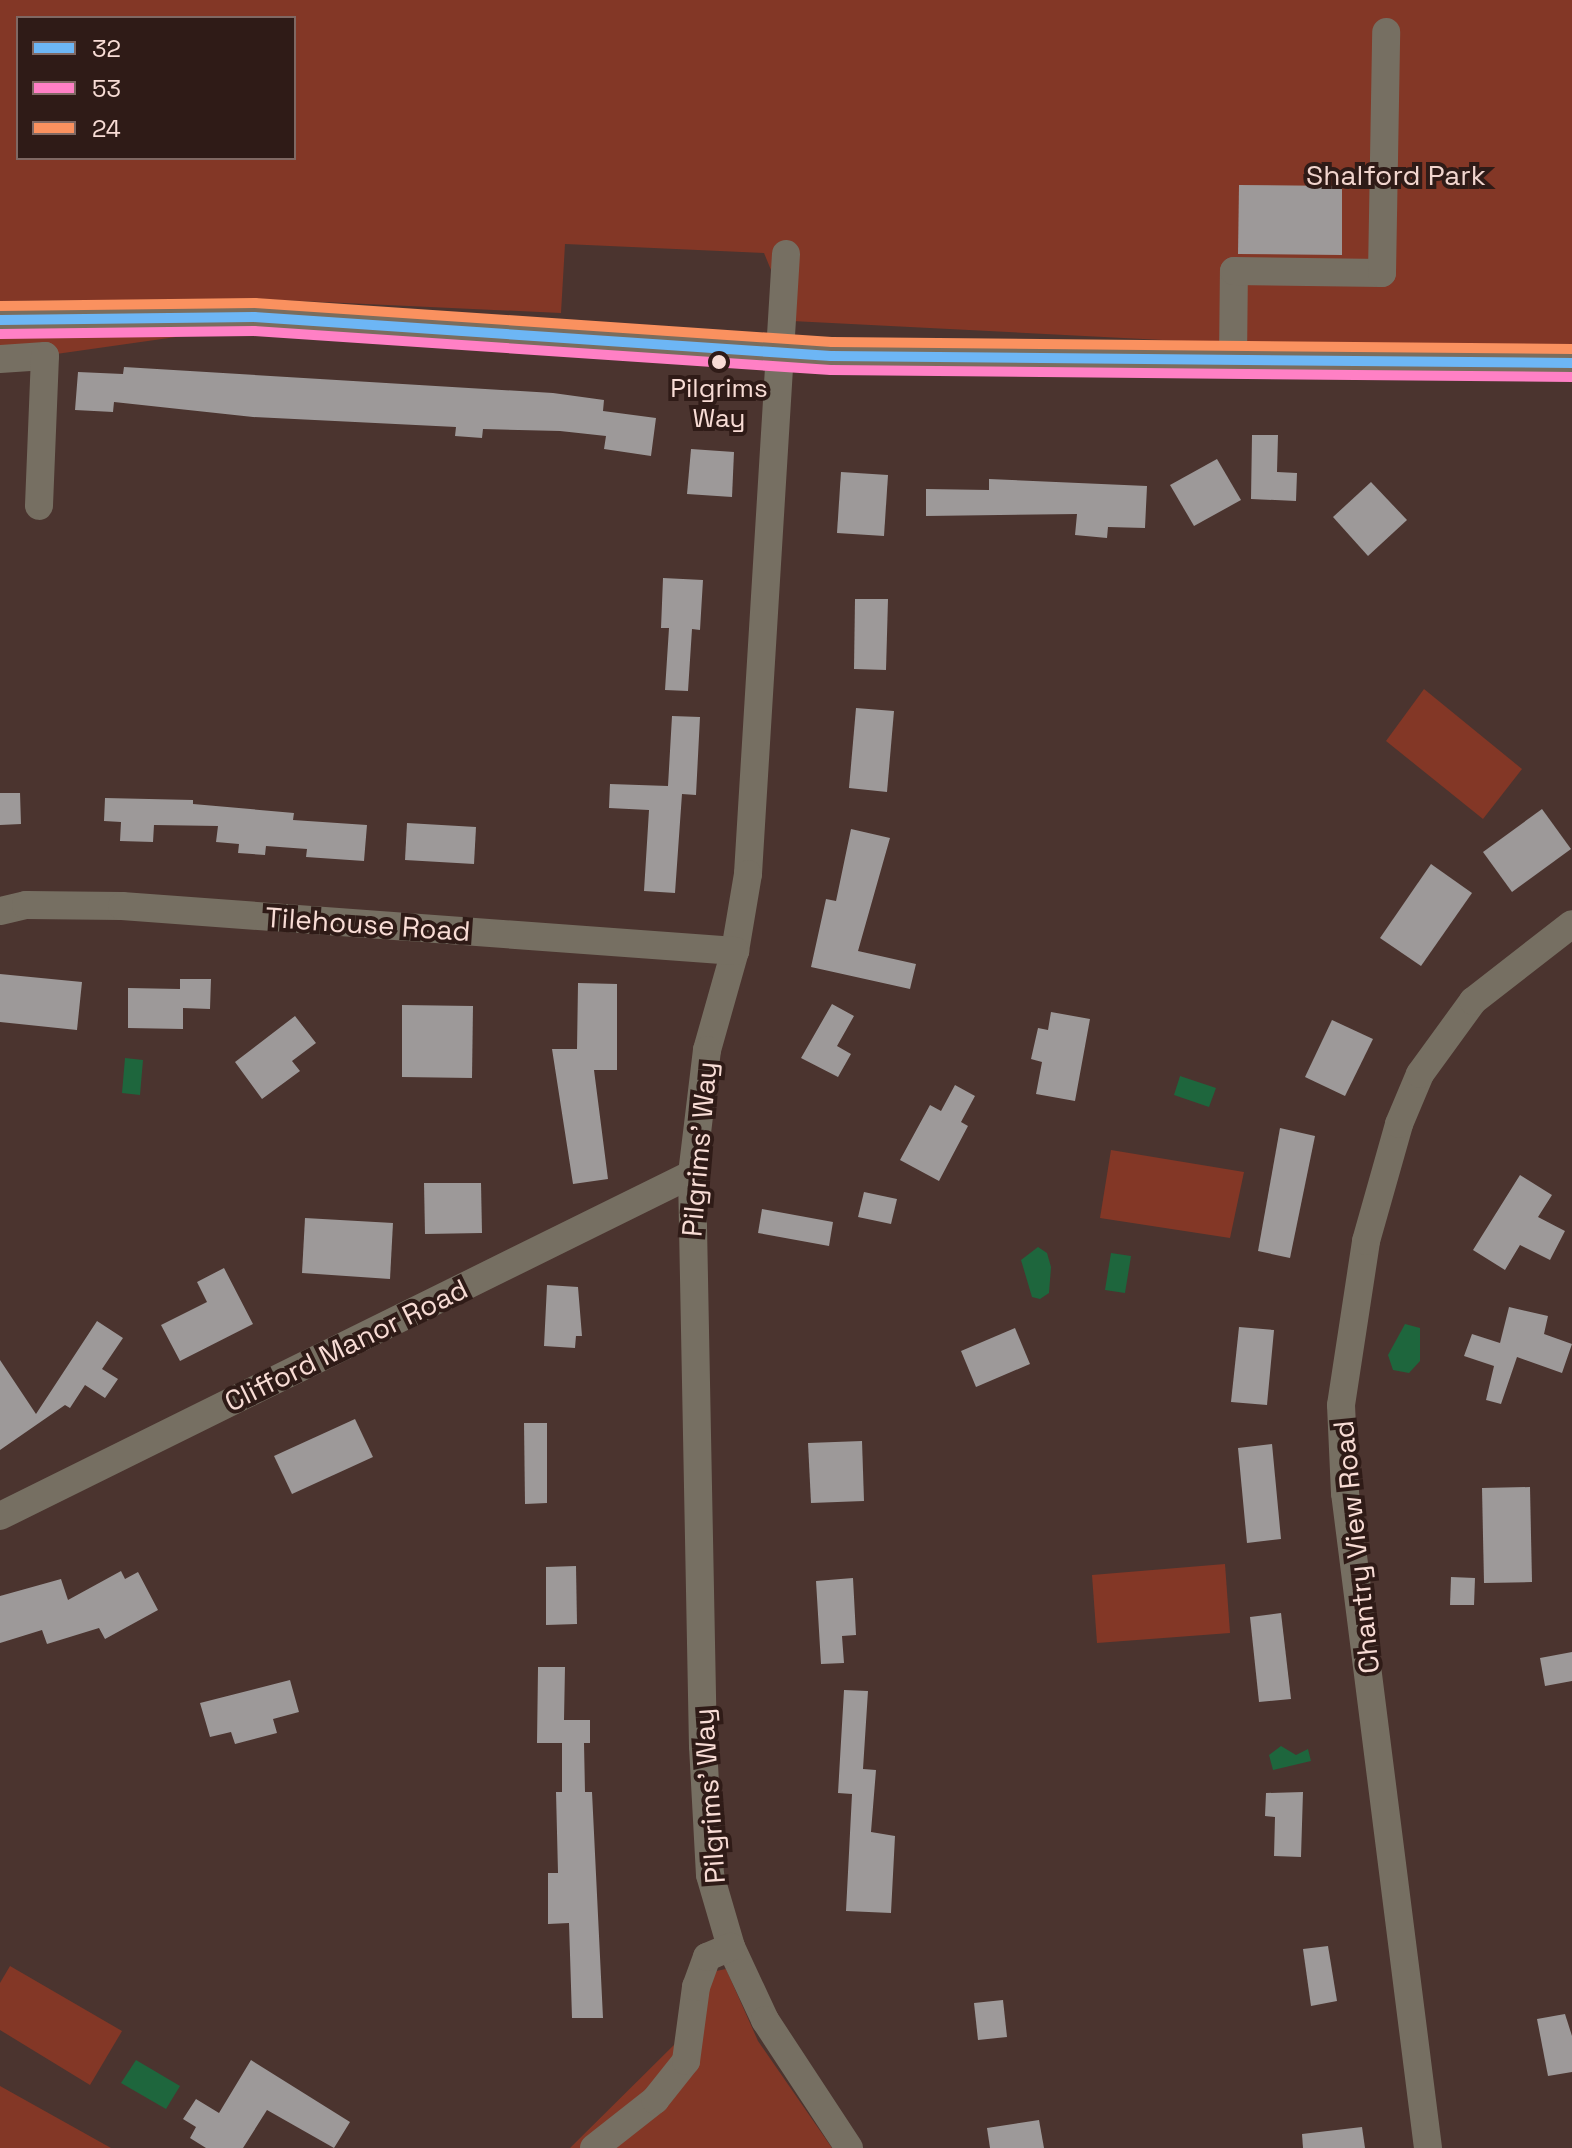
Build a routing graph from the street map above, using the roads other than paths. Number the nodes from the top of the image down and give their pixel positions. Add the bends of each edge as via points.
1 (1386, 32) dead end
2 (786, 254) dead end
3 (0, 320) edge
4 (778, 354) junction
5 (0, 359) edge
6 (1233, 360) junction
7 (1572, 363) edge
8 (39, 506) dead end
9 (0, 911) edge
10 (1572, 924) edge
11 (735, 951) junction
12 (692, 1174) junction
13 (0, 1516) edge
14 (735, 1958) junction
15 (594, 2148) edge
16 (849, 2148) edge
17 (1428, 2148) edge

1 - 6 street via 1382,273 1234,271
2 - 4 street, Pilgrims' Way
3 - 4 main road via 254,317
4 - 6 main road
4 - 11 street, Pilgrims' Way via 756,786
5 - 8 street via 45,356
6 - 7 main road
9 - 11 street, Tilehouse Road via 26,905 122,906
10 - 17 street, Chantry View Road via 1473,1001 1420,1074 1399,1124 1366,1241 1341,1405 1345,1493
11 - 12 street, Pilgrims' Way via 707,1050
12 - 13 street, Clifford Manor Road
12 - 14 street, Pilgrims' Way via 710,1875
14 - 15 street via 707,1957 696,1987 686,2061 655,2100
14 - 16 street, Pilgrims' Way via 772,2032

